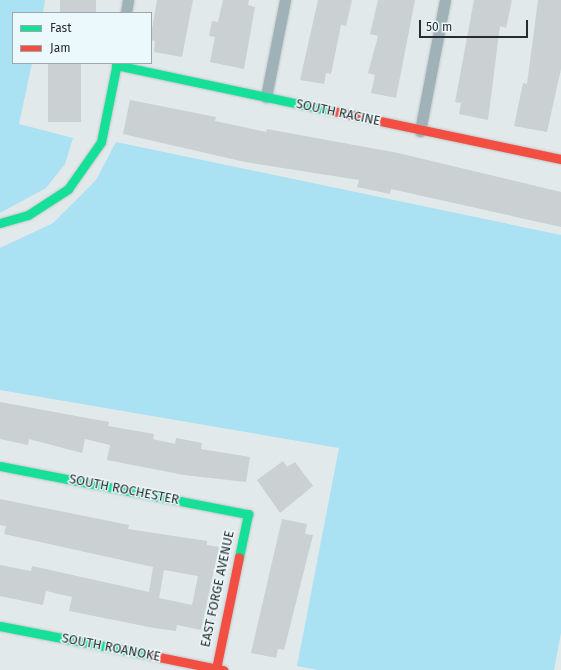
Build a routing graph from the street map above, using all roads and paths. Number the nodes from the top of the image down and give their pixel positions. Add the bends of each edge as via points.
1 (128, 0) edge
2 (285, 0) edge
3 (445, 0) edge
4 (126, 12) edge
5 (117, 64) edge
6 (266, 97) junction
7 (420, 131) junction
8 (561, 159) edge
9 (0, 223) edge
10 (0, 466) edge
11 (248, 514) joint
12 (0, 626) edge
13 (219, 669) edge

1 - 4 street
2 - 6 street
3 - 7 street
5 - 6 street, SOUTH RACINE
5 - 9 street via 101,142 68,189 28,215
6 - 7 street, SOUTH RACINE
7 - 8 street, SOUTH RACINE
10 - 11 street, SOUTH ROCHESTER
11 - 13 street, EAST FORGE AVENUE
12 - 13 street, SOUTH ROANOKE

